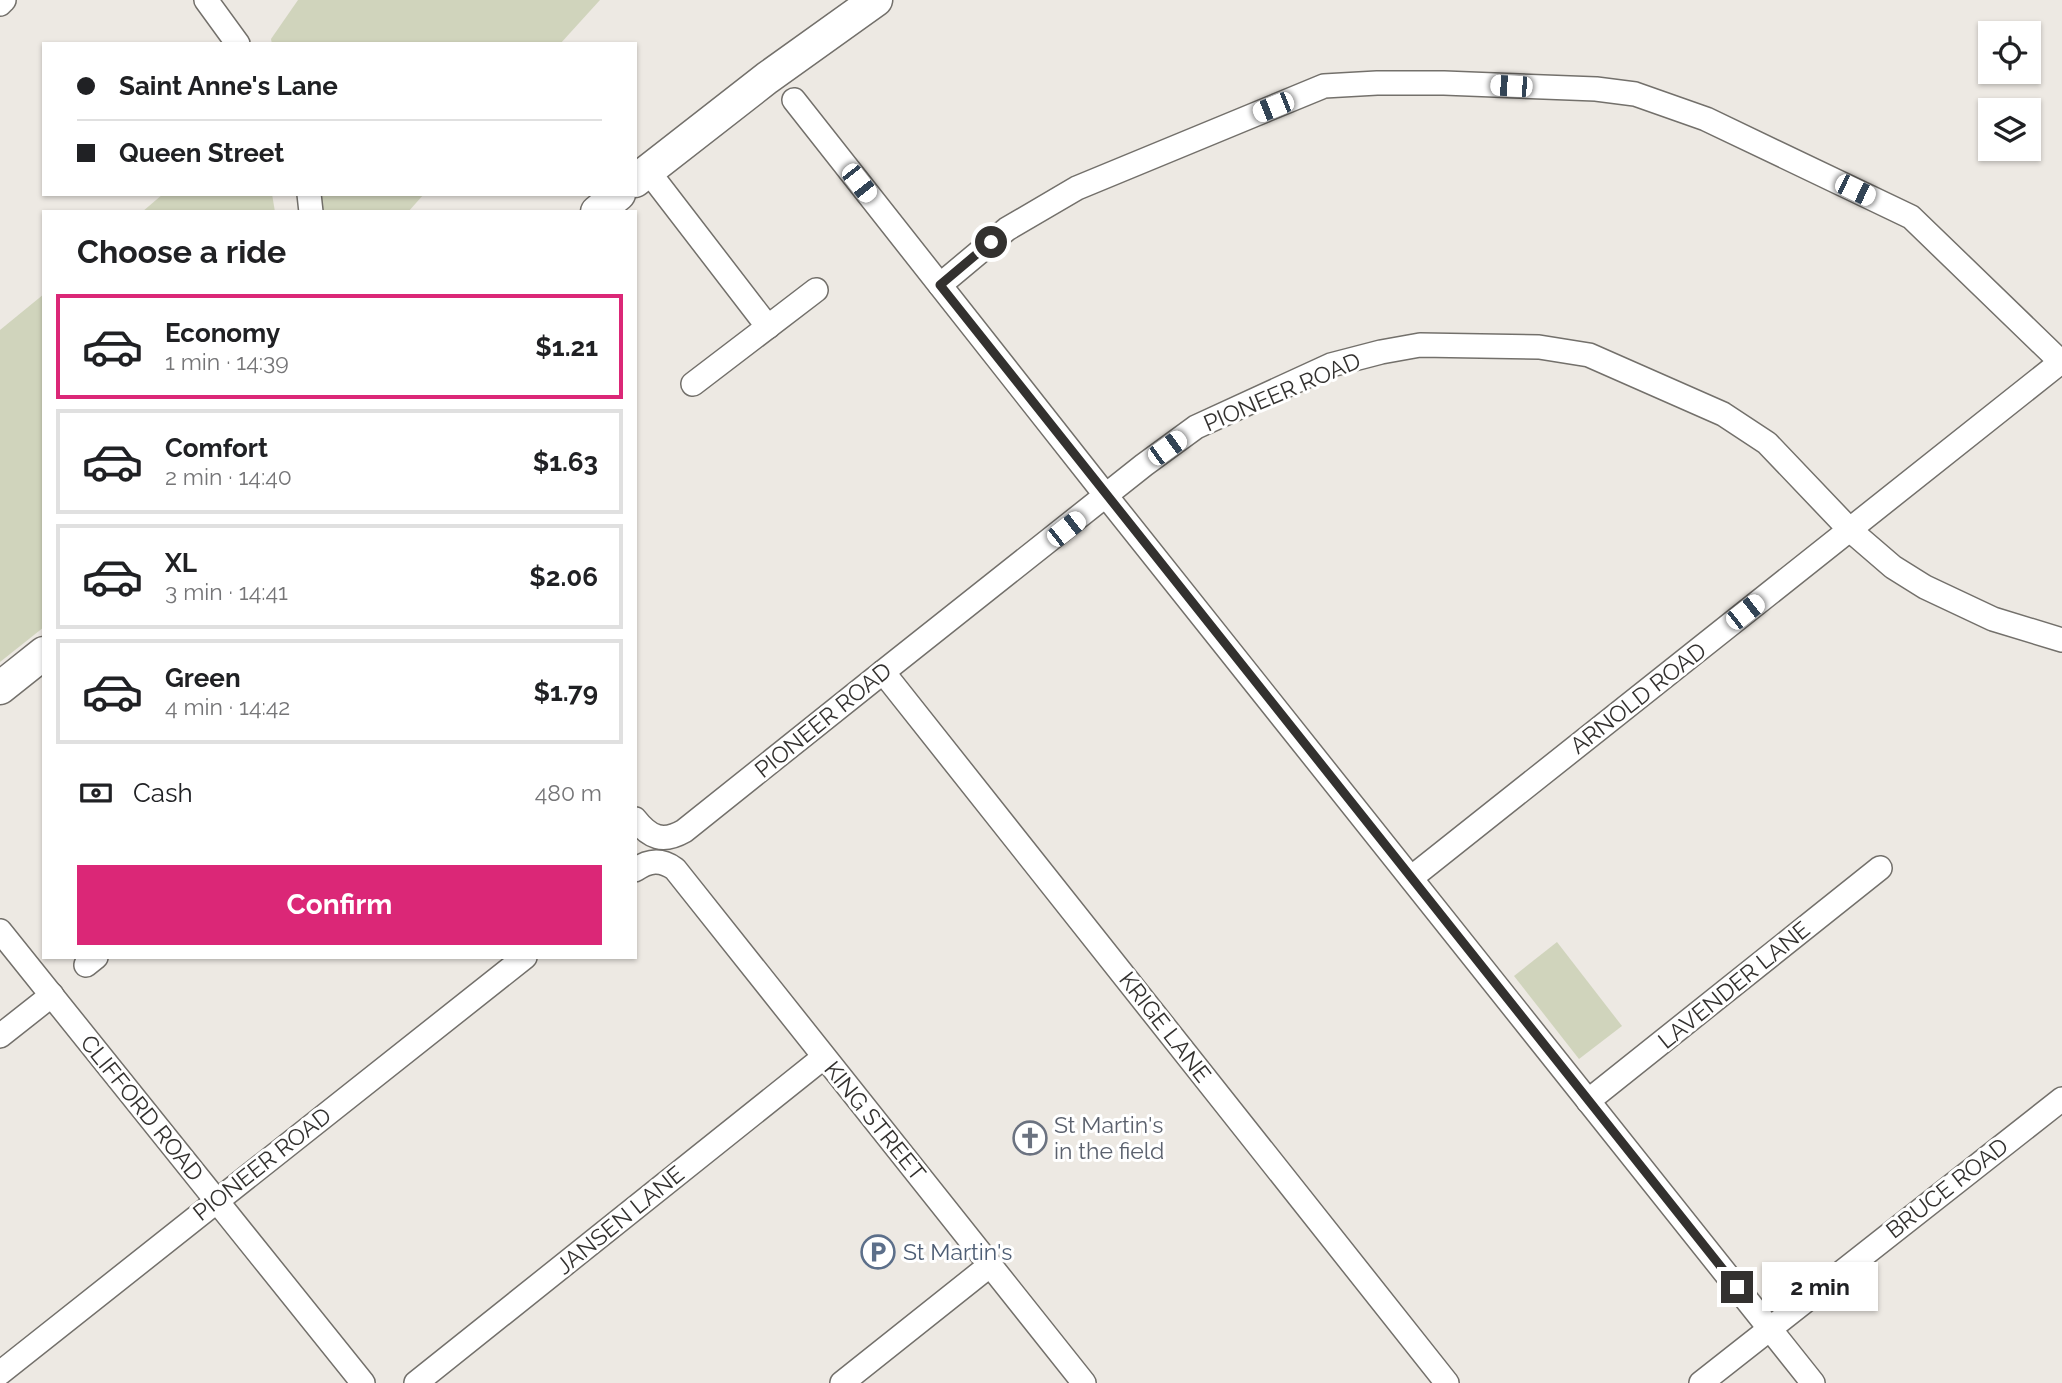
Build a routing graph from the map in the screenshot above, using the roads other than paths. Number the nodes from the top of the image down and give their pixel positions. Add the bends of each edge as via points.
1 (4, 0) edge
2 (206, 0) edge
3 (876, 0) edge
4 (0, 4) edge
5 (237, 42) edge
6 (794, 100) dead end
7 (642, 176) edge
8 (617, 196) edge
9 (599, 210) edge
10 (940, 285) junction
11 (816, 290) dead end
12 (768, 327) junction
13 (2062, 361) edge
14 (693, 384) dead end
15 (1107, 497) junction
16 (1850, 530) junction
17 (2062, 640) edge
18 (42, 655) edge
19 (883, 671) junction
20 (0, 688) edge
21 (637, 821) edge
22 (1880, 868) dead end
23 (637, 869) edge
24 (1411, 878) junction
25 (0, 931) edge
26 (522, 959) edge
27 (52, 995) junction
28 (0, 1036) edge
29 (824, 1057) junction
30 (2062, 1099) edge
31 (1588, 1101) junction
32 (216, 1201) junction
33 (989, 1266) junction
34 (1770, 1329) junction
35 (0, 1373) edge
36 (363, 1383) edge
37 (416, 1383) edge
38 (842, 1383) edge
39 (1084, 1383) edge
40 (1447, 1383) edge
41 (1701, 1383) edge
42 (1813, 1383) edge

1 - 4 street
2 - 5 street
3 - 7 main road
6 - 10 street
7 - 12 street
8 - 9 main road
10 - 13 street via 1007,229 1077,188 1324,86 1444,83 1596,89 1635,94 1706,119 1911,217
10 - 15 street
11 - 12 street
12 - 14 street
13 - 16 street, ARNOLD ROAD
15 - 16 street, PIONEER ROAD via 1196,427 1331,365 1420,345 1539,347 1589,355 1723,414 1767,443
15 - 19 street, PIONEER ROAD
15 - 24 street
16 - 17 street, PIONEER ROAD via 1925,587 1993,619
16 - 24 street, ARNOLD ROAD
18 - 20 main road
19 - 21 street, PIONEER ROAD via 690,828 662,839 649,835
19 - 40 street, KRIGE LANE
22 - 31 street, LAVENDER LANE
23 - 29 street, KING STREET via 649,862 665,863 680,876
24 - 31 street
25 - 27 street, CLIFFORD ROAD
26 - 32 street, PIONEER ROAD
27 - 28 street
27 - 32 street, CLIFFORD ROAD
29 - 33 street, KING STREET
29 - 37 street, JANSEN LANE
30 - 34 street, BRUCE ROAD
31 - 34 street
32 - 35 street, PIONEER ROAD
32 - 36 street, CLIFFORD ROAD
33 - 38 street
33 - 39 street, KING STREET
34 - 41 street, BRUCE ROAD
34 - 42 street

